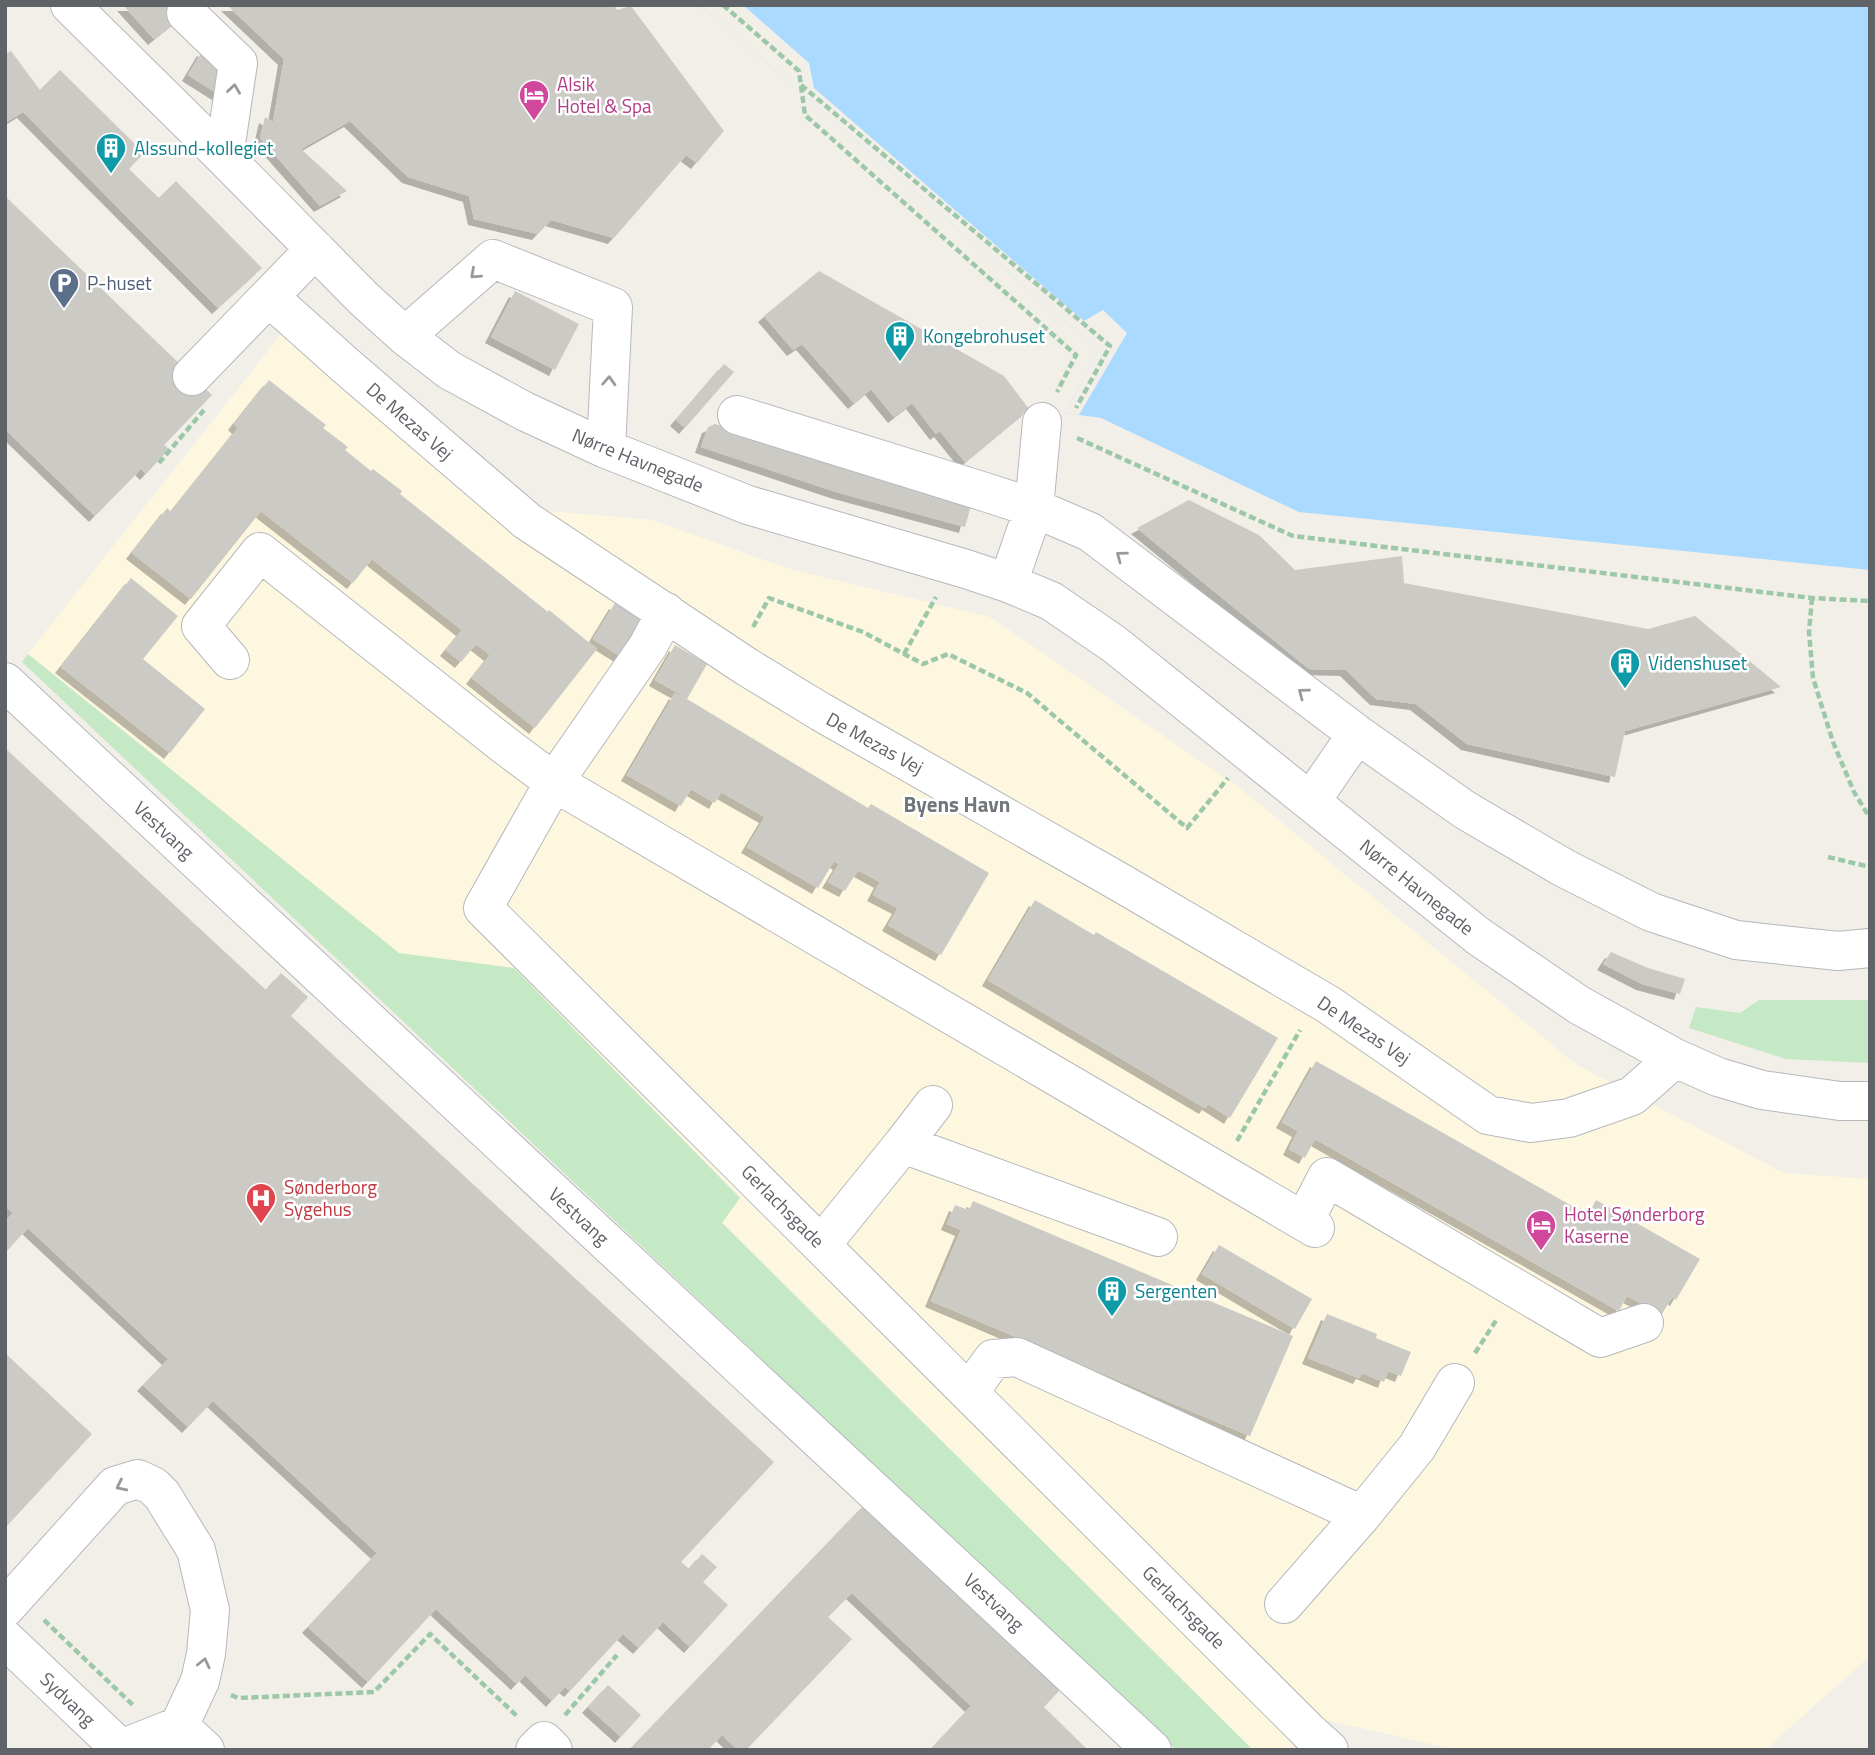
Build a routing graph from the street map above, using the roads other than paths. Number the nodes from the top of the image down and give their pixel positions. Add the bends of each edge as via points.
1 (85, 9) edge
2 (186, 13) dead end
3 (224, 157) junction
4 (315, 249) junction
5 (269, 297) junction
6 (405, 337) junction
7 (192, 376) dead end
8 (737, 415) dead end
9 (1063, 424) road end
10 (606, 449) junction
11 (1034, 508) junction
12 (1008, 583) junction
13 (666, 612) junction
14 (230, 660) dead end
15 (5, 682) edge
16 (1357, 734) junction
17 (554, 782) junction
18 (1311, 801) junction
19 (1870, 948) edge
20 (1675, 1058) junction
21 (1870, 1101) edge
22 (933, 1105) dead end
23 (903, 1144) junction
24 (1158, 1237) dead end
25 (821, 1245) junction
26 (1644, 1323) dead end
27 (1455, 1383) road end
28 (969, 1392) junction
29 (1362, 1515) junction
30 (11, 1602) edge
31 (1284, 1604) dead end
32 (5, 1639) edge
33 (182, 1736) edge
34 (1153, 1750) edge
35 (1329, 1750) edge

1 - 3 street, Nørre Havnegade
3 -> 2 street via 238,63
3 - 4 street, Nørre Havnegade
4 - 5 street
4 - 6 street, Nørre Havnegade
5 - 7 street
5 - 13 street, De Mezas Vej via 527,521
6 - 10 street, Nørre Havnegade via 449,370
10 -> 6 street via 613,307 493,258
8 - 11 street
9 - 11 street
10 - 12 street, Nørre Havnegade via 748,505
11 - 12 street
16 -> 11 street via 1090,532
12 - 18 street, Nørre Havnegade via 1051,601 1114,644
13 - 17 street, Gerlachsgade via 648,646
13 - 20 street, De Mezas Vej via 821,712 1329,1005 1488,1115 1531,1123 1569,1118 1632,1096
14 - 17 street via 201,626 260,552
15 - 34 street, Vestvang
16 - 18 street
16 - 19 street via 1465,810 1651,912 1736,940 1838,951
17 - 25 street, Gerlachsgade via 483,908
17 - 26 street via 1309,1225 1327,1177 1600,1338
18 - 20 street, Nørre Havnegade via 1478,936 1579,1005
20 - 21 street, Nørre Havnegade via 1762,1090
22 - 23 street
23 - 24 street
23 - 25 street
25 - 28 street, Gerlachsgade
27 - 29 street via 1417,1447
28 - 29 street via 993,1359 1017,1357
28 - 35 street, Gerlachsgade
29 - 31 street
33 -> 30 street via 200,1681 210,1610 196,1550 153,1486 138,1479 115,1486
32 - 33 street, Sydvang via 121,1749

